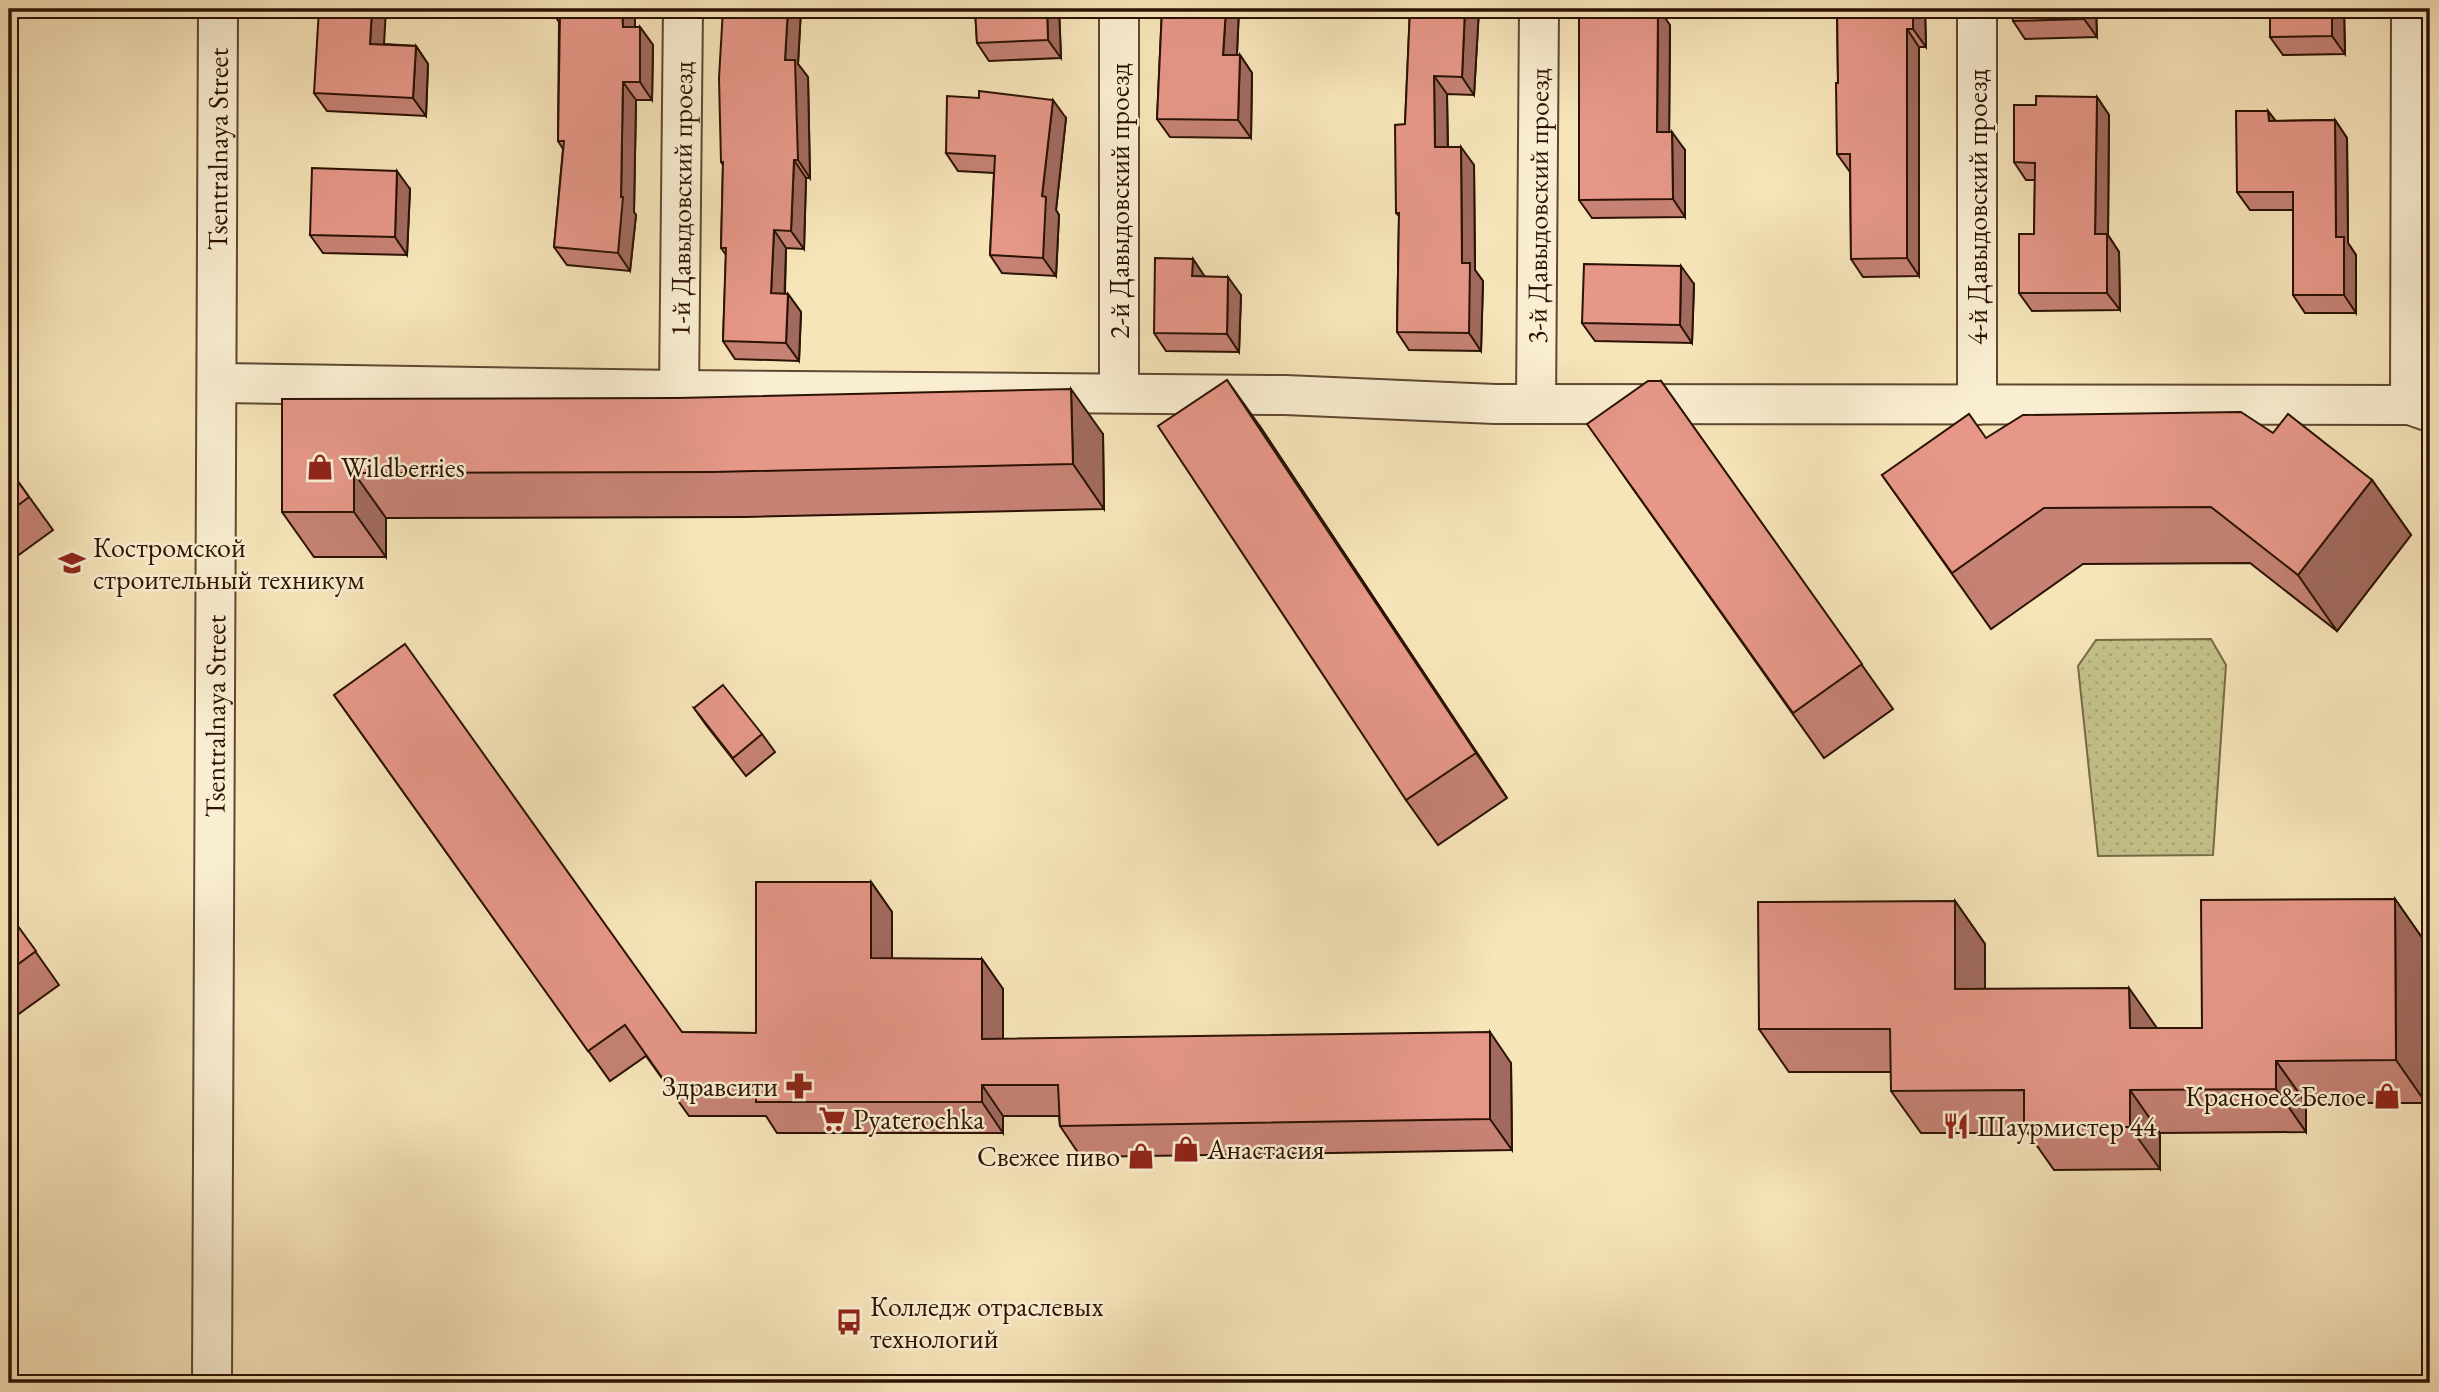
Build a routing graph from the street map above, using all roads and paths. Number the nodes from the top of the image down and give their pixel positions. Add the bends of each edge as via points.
1 (218, 9) edge
2 (683, 9) edge
3 (1119, 9) edge
4 (1539, 9) edge
5 (1977, 9) edge
6 (2411, 9) edge
7 (218, 383) junction
8 (679, 390) junction
9 (1119, 393) junction
10 (1536, 404) junction
11 (1977, 405) junction
12 (2420, 409) edge
13 (212, 1383) edge

1 - 7 street, Tsentralnaya Street
2 - 8 street, 1-й Давыдовский проезд
3 - 9 street, 2-й Давыдовский проезд
4 - 10 street, 3-й Давыдовский проезд
5 - 11 street, 4-й Давыдовский проезд
6 - 12 street
7 - 8 street
7 - 13 street, Tsentralnaya Street
8 - 9 street
9 - 10 street
10 - 11 street
11 - 12 street

